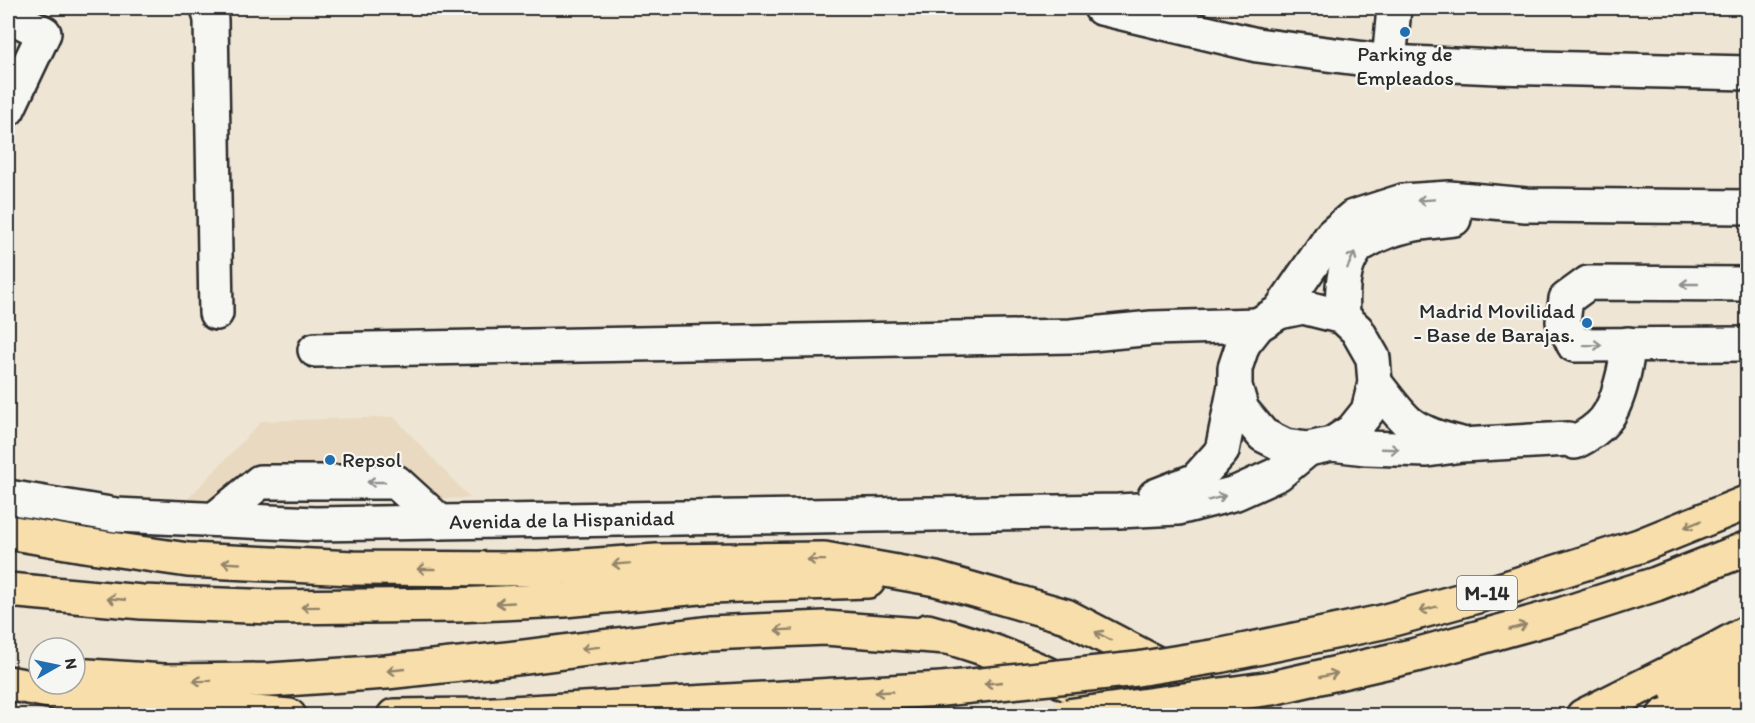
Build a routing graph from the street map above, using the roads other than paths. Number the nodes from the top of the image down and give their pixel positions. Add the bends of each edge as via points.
1 (208, 8) edge
2 (1101, 8) edge
3 (1394, 8) edge
4 (8, 15) edge
5 (1389, 62) junction
6 (1748, 73) edge
7 (8, 109) edge
8 (1526, 205) junction
9 (1748, 207) edge
10 (1748, 284) edge
11 (216, 313) dead end
12 (1343, 317) junction
13 (1269, 318) junction
14 (1152, 328) junction
15 (1628, 344) junction
16 (1748, 344) edge
17 (315, 350) dead end
18 (1235, 377) junction
19 (1376, 382) junction
20 (1462, 445) junction
21 (1320, 446) junction
22 (8, 497) edge
23 (1748, 502) edge
24 (1118, 511) junction
25 (8, 532) edge
26 (1748, 548) edge
27 (936, 579) junction
28 (8, 590) edge
29 (564, 600) junction
30 (1748, 632) edge
31 (947, 637) junction
32 (1748, 663) edge
33 (87, 677) edge
34 (27, 679) edge
35 (8, 681) edge
36 (1748, 690) edge
37 (289, 716) edge
38 (394, 716) edge
39 (1067, 716) edge
40 (1123, 716) edge
41 (1246, 716) edge
42 (1583, 716) edge
43 (1632, 716) edge
44 (1664, 716) edge

1 - 11 street
2 - 5 street via 1257,45
3 - 5 street
4 - 7 street via 44,33
5 - 6 street
8 - 9 street
12 -> 8 street via 1341,288 1347,266 1356,248 1377,235 1412,223 1467,218
8 -> 13 street via 1449,198 1403,201 1353,217 1332,235
10 -> 15 street via 1588,284 1566,299 1563,322 1574,345
12 - 13 street via 1303,307
12 - 19 street via 1357,330 1373,358
13 - 14 street
13 - 18 street via 1243,344
14 - 17 street via 1071,336
14 - 18 street via 1213,350
15 - 16 street
15 - 20 street via 1619,391 1606,419 1590,435 1575,442 1568,439
18 - 21 street via 1242,410 1263,435 1285,446
18 - 24 street, Avenida de la Hispanidad via 1222,451 1196,480
19 - 20 street via 1410,424
19 - 21 street via 1368,411 1352,431
21 -> 20 street via 1427,450
24 -> 21 street, Avenida de la Hispanidad via 1178,508 1236,493 1278,474
22 - 24 street, Avenida de la Hispanidad via 116,515 315,524
23 -> 38 highway, M-14, bridge via 1639,546 1503,589 1382,622 1137,669 942,689 476,715
27 -> 25 highway via 824,559 657,561 538,569 353,568 188,560
39 -> 26 highway, M-14, bridge via 1272,688 1416,656 1656,584
27 - 29 highway via 710,586
41 -> 27 highway via 1175,673 1066,616
29 -> 28 highway via 274,607 142,602
29 - 31 highway via 846,610
30 - 42 highway
31 -> 33 highway via 813,628 710,633 386,672 282,679 164,681
31 - 40 highway via 1023,663 1095,697
32 - 43 highway via 1680,690
34 - 35 highway
35 - 37 highway via 90,699
36 - 44 highway

